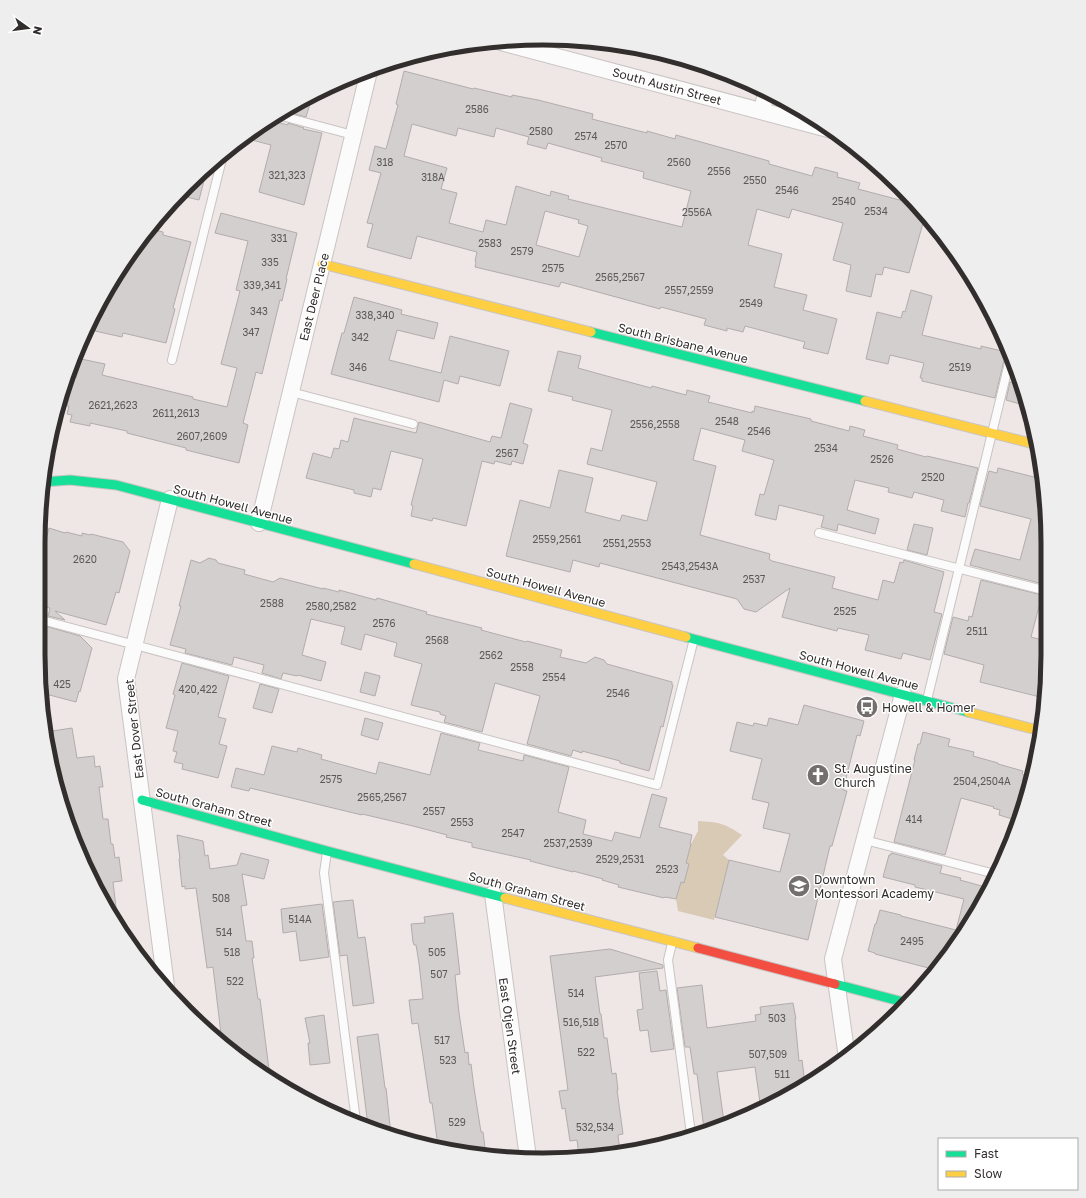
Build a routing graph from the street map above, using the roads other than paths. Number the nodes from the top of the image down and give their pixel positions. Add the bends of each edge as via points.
1 (516, 46) edge
2 (368, 77) edge
3 (765, 97) edge
4 (762, 111) junction
5 (286, 117) edge
6 (813, 125) edge
7 (353, 135) junction
8 (221, 164) edge
9 (322, 264) junction
10 (172, 360) dead end
11 (1008, 366) edge
12 (291, 392) junction
13 (413, 424) dead end
14 (992, 433) junction
15 (1030, 443) edge
16 (49, 482) edge
17 (170, 499) junction
18 (259, 523) junction
19 (819, 533) dead end
20 (959, 568) junction
21 (1041, 589) edge
22 (45, 621) edge
23 (694, 639) junction
24 (134, 645) junction
25 (903, 694) junction
26 (926, 701) junction
27 (1035, 729) edge
28 (142, 800) junction
29 (865, 840) junction
30 (327, 851) junction
31 (991, 873) edge
32 (493, 894) junction
33 (672, 942) junction
34 (165, 978) edge
35 (837, 985) junction
36 (900, 1001) edge
37 (846, 1050) edge
38 (355, 1116) edge
39 (691, 1131) edge
40 (527, 1153) edge

1 - 4 street, South Austin Street
2 - 7 street, East Deer Place
3 - 4 street
4 - 6 street, South Austin Street
5 - 7 lane
7 - 9 street, East Deer Place
8 - 10 lane
9 - 12 street, East Deer Place
9 - 14 street, South Brisbane Avenue
11 - 14 lane
12 - 13 lane
12 - 18 street, East Deer Place
14 - 15 street, South Brisbane Avenue
14 - 20 lane
16 - 17 street, South Howell Avenue via 70,480 116,485
17 - 18 street, South Howell Avenue
17 - 24 street, East Dover Street
18 - 23 street, South Howell Avenue
19 - 20 lane
20 - 21 lane
20 - 26 lane
22 - 24 lane
23 - 24 lane via 657,785
23 - 25 street, South Howell Avenue
24 - 28 street, East Dover Street via 126,679
25 - 26 street, South Howell Avenue
25 - 29 street
26 - 27 street, South Howell Avenue
28 - 30 street, South Graham Street
28 - 34 street, East Dover Street
29 - 31 lane
29 - 35 street via 833,959
30 - 32 street, South Graham Street
30 - 38 lane via 324,873
32 - 33 street, South Graham Street
32 - 40 street, East Otjen Street
33 - 35 street, South Graham Street
33 - 39 lane via 668,960
35 - 36 street, South Graham Street
35 - 37 street

